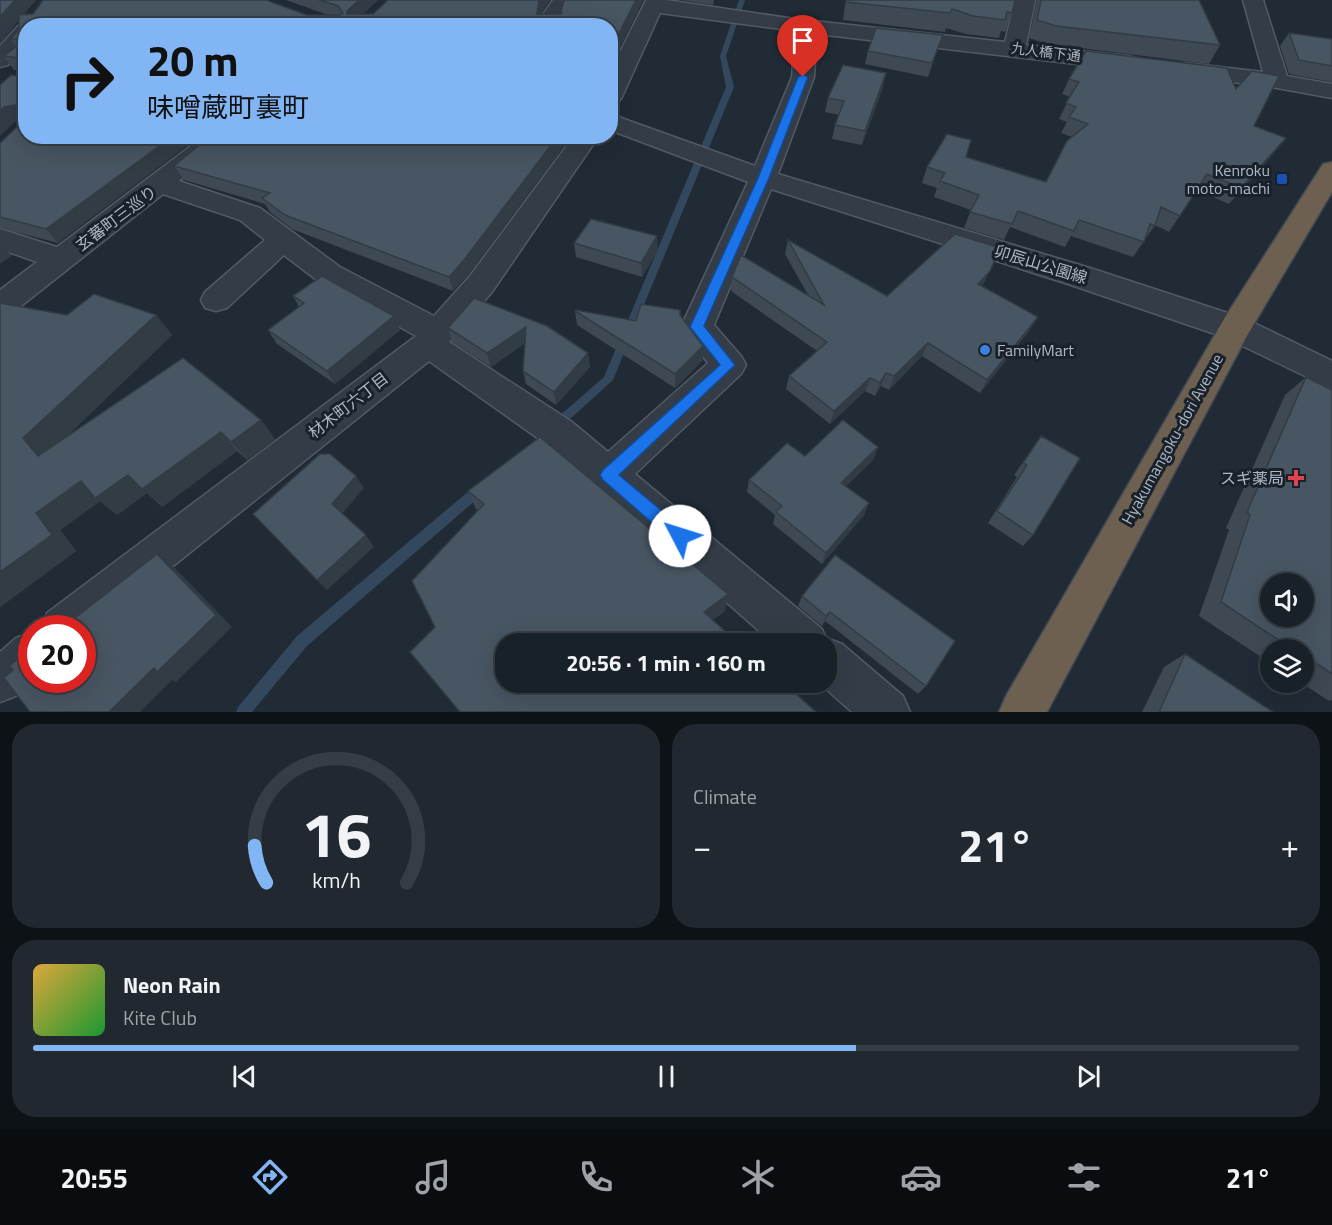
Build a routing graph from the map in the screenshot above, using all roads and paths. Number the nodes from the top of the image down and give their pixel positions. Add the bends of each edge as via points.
1 (562, 0) edge
2 (1024, 0) edge
3 (1253, 0) edge
4 (655, 3) edge
5 (797, 16) junction
6 (552, 18) edge
7 (18, 45) edge
8 (1014, 48) junction
9 (3, 72) edge
10 (618, 80) edge
11 (1277, 81) junction
12 (1332, 91) edge
13 (618, 124) edge
14 (211, 144) edge
15 (581, 144) edge
16 (1332, 170) edge
17 (763, 178) junction
18 (160, 184) junction
19 (0, 239) edge
20 (284, 239) junction
21 (62, 259) junction
22 (216, 300) dead end
23 (0, 306) edge
24 (1234, 328) junction
25 (433, 338) junction
26 (1332, 376) edge
27 (608, 475) junction
28 (80, 615) edge
29 (794, 633) edge
30 (18, 665) edge
31 (837, 669) edge
32 (0, 680) edge
33 (887, 712) edge
34 (1022, 712) edge

1 - 6 street
2 - 8 street
3 - 11 street
4 - 5 street, 九人橋下通 via 739,17
4 - 10 street
5 - 8 street, 九人橋下通
5 - 17 street via 806,33 803,77
7 - 9 street
8 - 11 street, 九人橋下通
11 - 12 street, 九人橋下通
13 - 17 street, 卯辰山公園線
14 - 18 street, 玄蕃町三巡り
15 - 25 street, 材木町六丁目 via 481,284
16 - 24 highway, Hyakumangoku-dori Avenue
17 - 24 street, 卯辰山公園線
17 - 27 street via 697,327 729,365
18 - 20 street via 250,214
18 - 21 street, 玄蕃町三巡り
19 - 21 street, 玄蕃町三巡り
20 - 22 street
20 - 25 street via 329,274
21 - 23 street
24 - 26 street, 卯辰山公園線
24 - 34 highway, Hyakumangoku-dori Avenue
25 - 27 street
25 - 28 street, 材木町六丁目
27 - 29 street
30 - 32 street
31 - 33 street

